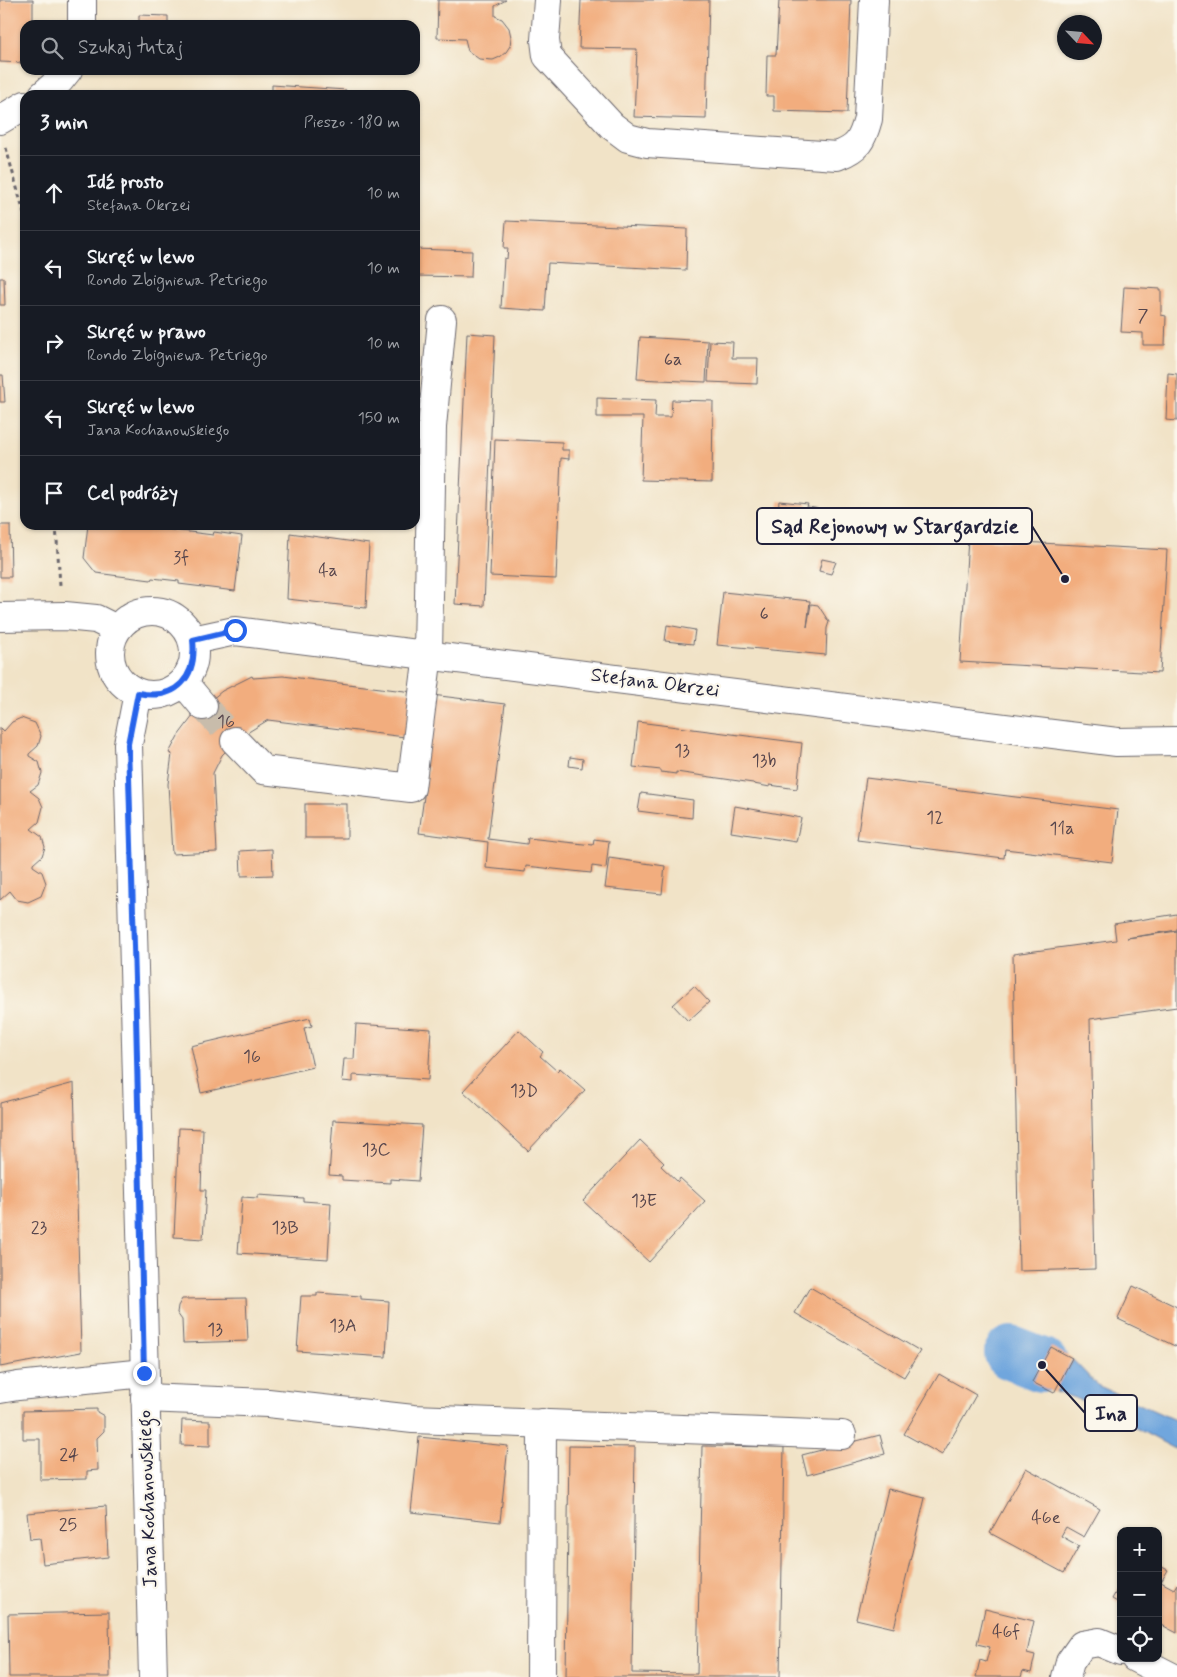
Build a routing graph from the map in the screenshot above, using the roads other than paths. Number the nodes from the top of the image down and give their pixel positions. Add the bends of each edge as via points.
1 (82, 0) edge
2 (548, 0) edge
3 (874, 0) edge
4 (82, 20) edge
5 (64, 75) edge
6 (49, 90) edge
7 (20, 111) edge
8 (2, 131) edge
9 (442, 320) dead end
10 (423, 426) edge
11 (0, 617) edge
12 (116, 629) junction
13 (193, 640) junction
14 (428, 654) junction
15 (183, 682) junction
16 (138, 693) junction
17 (203, 706) tunnel mouth
18 (1177, 741) edge
19 (236, 742) tunnel mouth
20 (1117, 742) junction
21 (1177, 759) edge
22 (144, 1386) junction
23 (0, 1389) edge
24 (542, 1423) junction
25 (842, 1435) dead end
26 (1117, 1649) edge
27 (1143, 1662) edge
28 (153, 1677) edge
29 (541, 1677) edge
30 (1066, 1677) edge
31 (1172, 1677) edge

1 - 4 street
2 - 3 street via 547,56 612,126 628,138 647,143 836,156 851,150 862,138 868,119
5 - 6 street
7 - 8 street
9 - 10 street
10 - 14 street
11 - 12 street via 96,619
12 - 13 street via 130,616 148,610 167,612 184,624
12 - 16 street via 109,659 114,674 124,686
13 - 14 street, Stefana Okrzei via 235,630
13 - 15 street via 191,670
14 - 19 street via 411,788 263,770
14 - 20 street, Stefana Okrzei
15 - 16 street via 162,694
15 - 17 street
16 - 22 street, Jana Kochanowskiego via 128,744
18 - 20 street, Stefana Okrzei
20 - 21 street, Stefana Okrzei
22 - 23 street via 18,1386
22 - 24 street via 413,1419
22 - 28 street, Jana Kochanowskiego
24 - 25 street
24 - 29 street
26 - 30 street via 1099,1642 1082,1645 1070,1662
27 - 31 street

